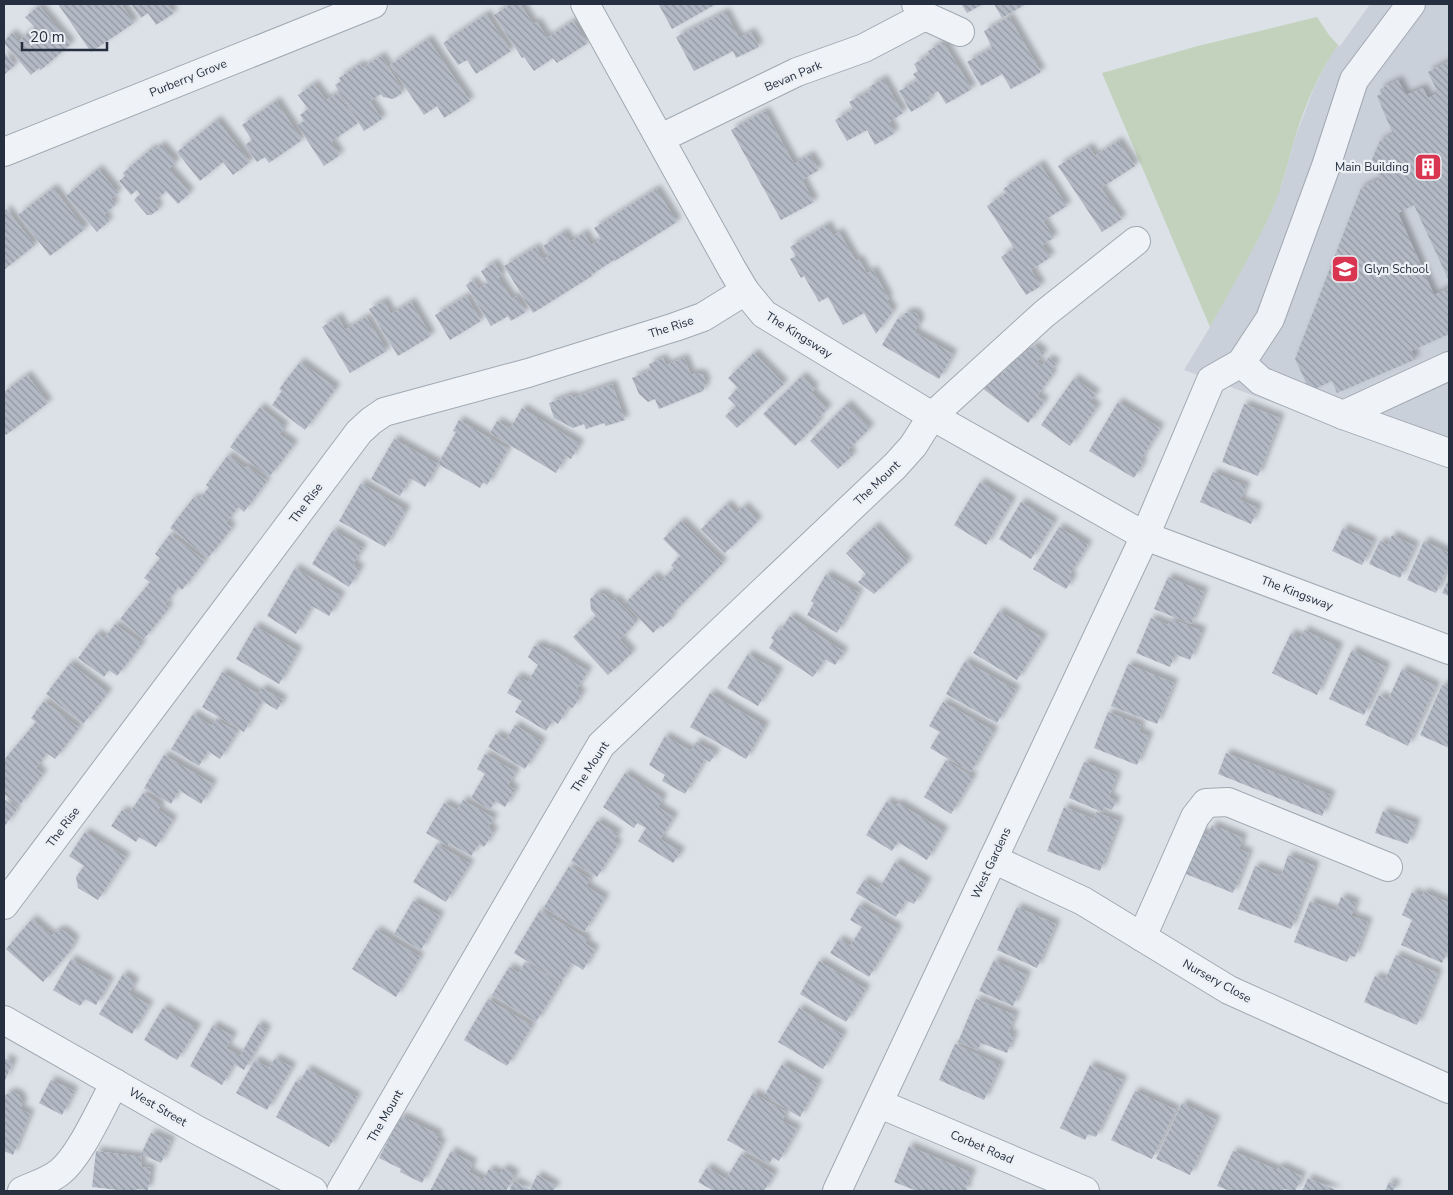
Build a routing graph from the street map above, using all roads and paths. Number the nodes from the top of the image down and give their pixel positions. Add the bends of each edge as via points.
1 (373, 4) edge
2 (586, 4) edge
3 (1411, 4) edge
4 (921, 10) edge
5 (960, 32) dead end
6 (661, 138) junction
7 (4, 152) edge
8 (1136, 241) dead end
9 (746, 291) junction
10 (1241, 363) junction
11 (1449, 366) edge
12 (1343, 415) junction
13 (932, 416) junction
14 (1449, 454) edge
15 (1145, 536) junction
16 (1449, 650) edge
17 (993, 859) junction
18 (1388, 867) dead end
19 (4, 905) edge
20 (1142, 937) junction
21 (4, 1020) edge
22 (115, 1082) junction
23 (1449, 1089) edge
24 (880, 1104) junction
25 (22, 1191) edge
26 (313, 1191) edge
27 (341, 1191) edge
28 (837, 1191) edge
29 (1085, 1191) edge

1 - 7 street, Purberry Grove
2 - 6 street, The Kingsway
3 - 10 street via 1354,80 1270,319
4 - 5 street
4 - 6 street, Bevan Park via 864,48 797,72
6 - 9 street, The Kingsway
8 - 13 street, The Mount via 1044,314
9 - 13 street, The Kingsway via 764,314
9 - 19 street, The Rise via 703,317 675,327 384,412 371,421
10 - 12 street via 1261,381
10 - 15 street via 1210,380
11 - 12 street
12 - 14 street
13 - 15 street, The Kingsway
13 - 27 street, The Mount via 913,446 895,466 601,745
15 - 16 street, The Kingsway
15 - 17 street, West Gardens
17 - 20 street, Nursery Close via 1083,901
17 - 24 street, West Gardens
18 - 20 street via 1228,802 1206,802 1195,817
20 - 23 street, Nursery Close via 1229,990
21 - 22 street, West Street
22 - 25 street via 72,1160 60,1172
22 - 26 street, West Street via 197,1130
24 - 28 street, West Gardens
24 - 29 street, Corbet Road

